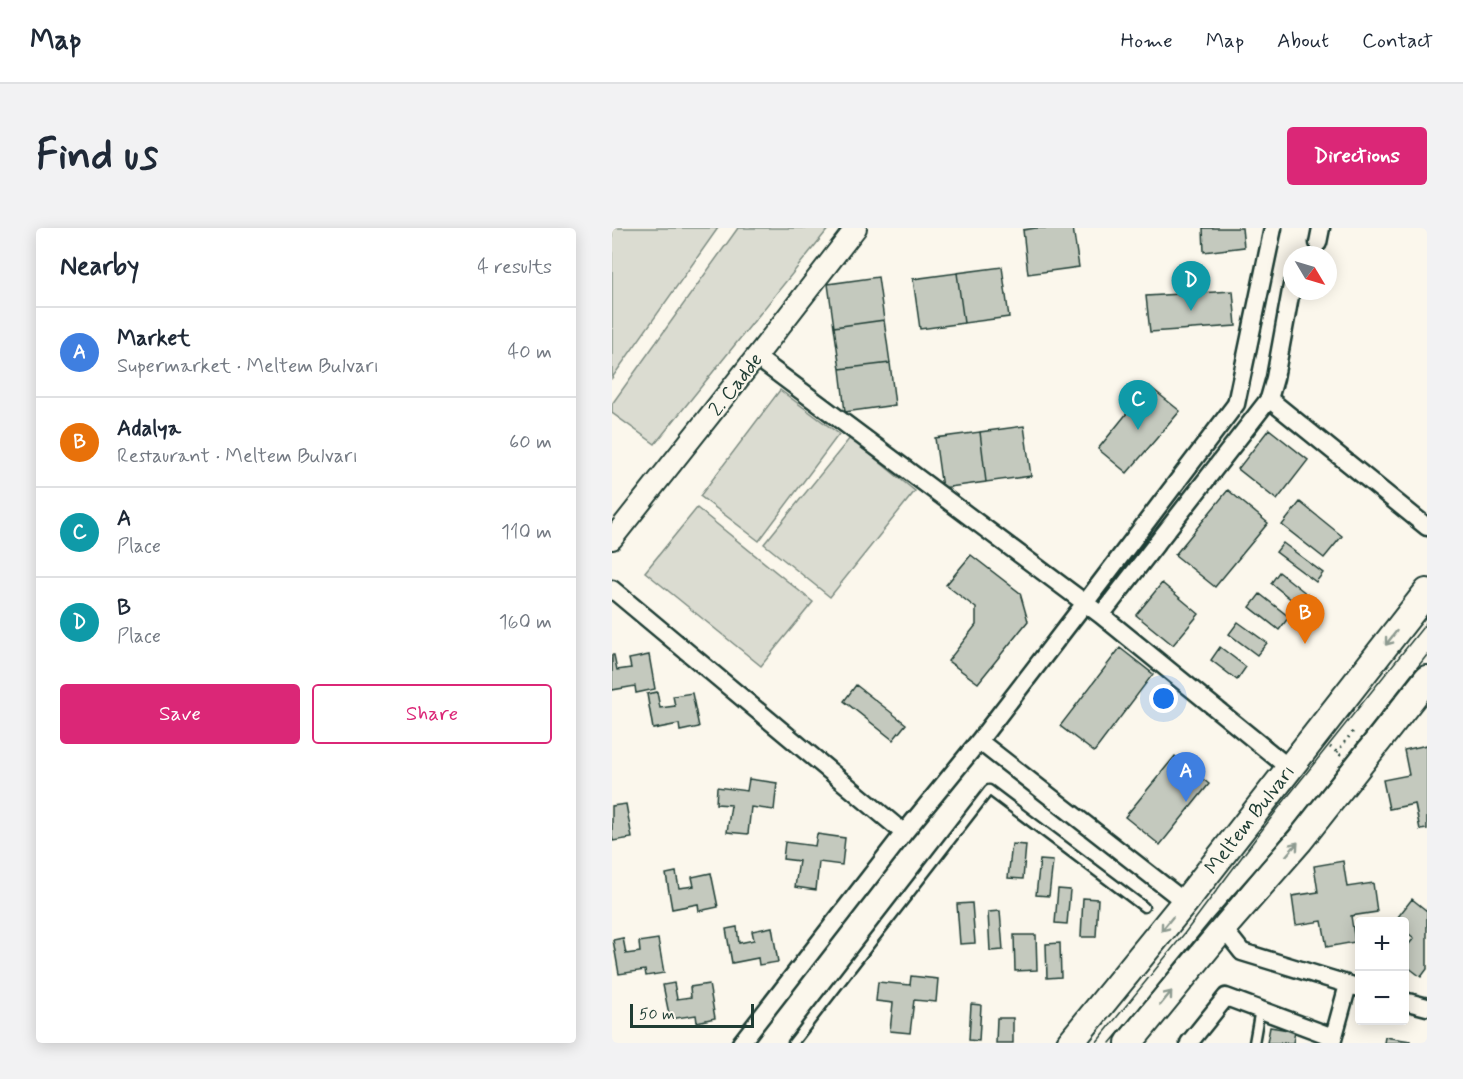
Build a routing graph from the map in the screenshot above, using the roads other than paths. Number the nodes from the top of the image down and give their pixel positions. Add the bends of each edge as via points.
1 (856, 228) edge
2 (1273, 228) edge
3 (1289, 300) edge
4 (756, 357) junction
5 (1269, 399) junction
6 (1427, 527) edge
7 (614, 534) edge
8 (612, 589) edge
9 (1427, 592) edge
10 (1085, 603) junction
11 (1101, 615) junction
12 (1427, 679) edge
13 (979, 741) junction
14 (1289, 768) junction
15 (904, 834) junction
16 (1185, 902) junction
17 (1144, 907) dead end
18 (1223, 928) junction
19 (1354, 987) edge
20 (1409, 1002) edge
21 (1427, 1007) edge
22 (1260, 1009) junction
23 (1333, 1040) edge
24 (741, 1043) edge
25 (793, 1043) edge
26 (1070, 1043) edge
27 (1129, 1043) edge
28 (1190, 1043) edge
29 (1254, 1043) edge

1 - 4 street, 2. Cadde
2 - 10 street via 1236,404
3 - 5 street
4 - 7 street, 2. Cadde
4 - 10 street
5 - 6 street
5 - 11 street
8 - 15 street
9 -> 14 main road, Meltem Bulvarı
10 - 11 street
10 - 13 street
11 - 14 street
18 -> 12 main road via 1300,840 1347,760
13 - 15 street
13 - 16 street
14 - 16 main road, Meltem Bulvarı
15 - 24 street
16 -> 26 main road, Meltem Bulvarı
17 - 25 lane via 989,789
18 - 19 street via 1242,952
27 -> 18 main road
19 - 23 street
20 - 21 street
22 - 23 street
22 - 28 street via 1226,997
22 - 29 lane

